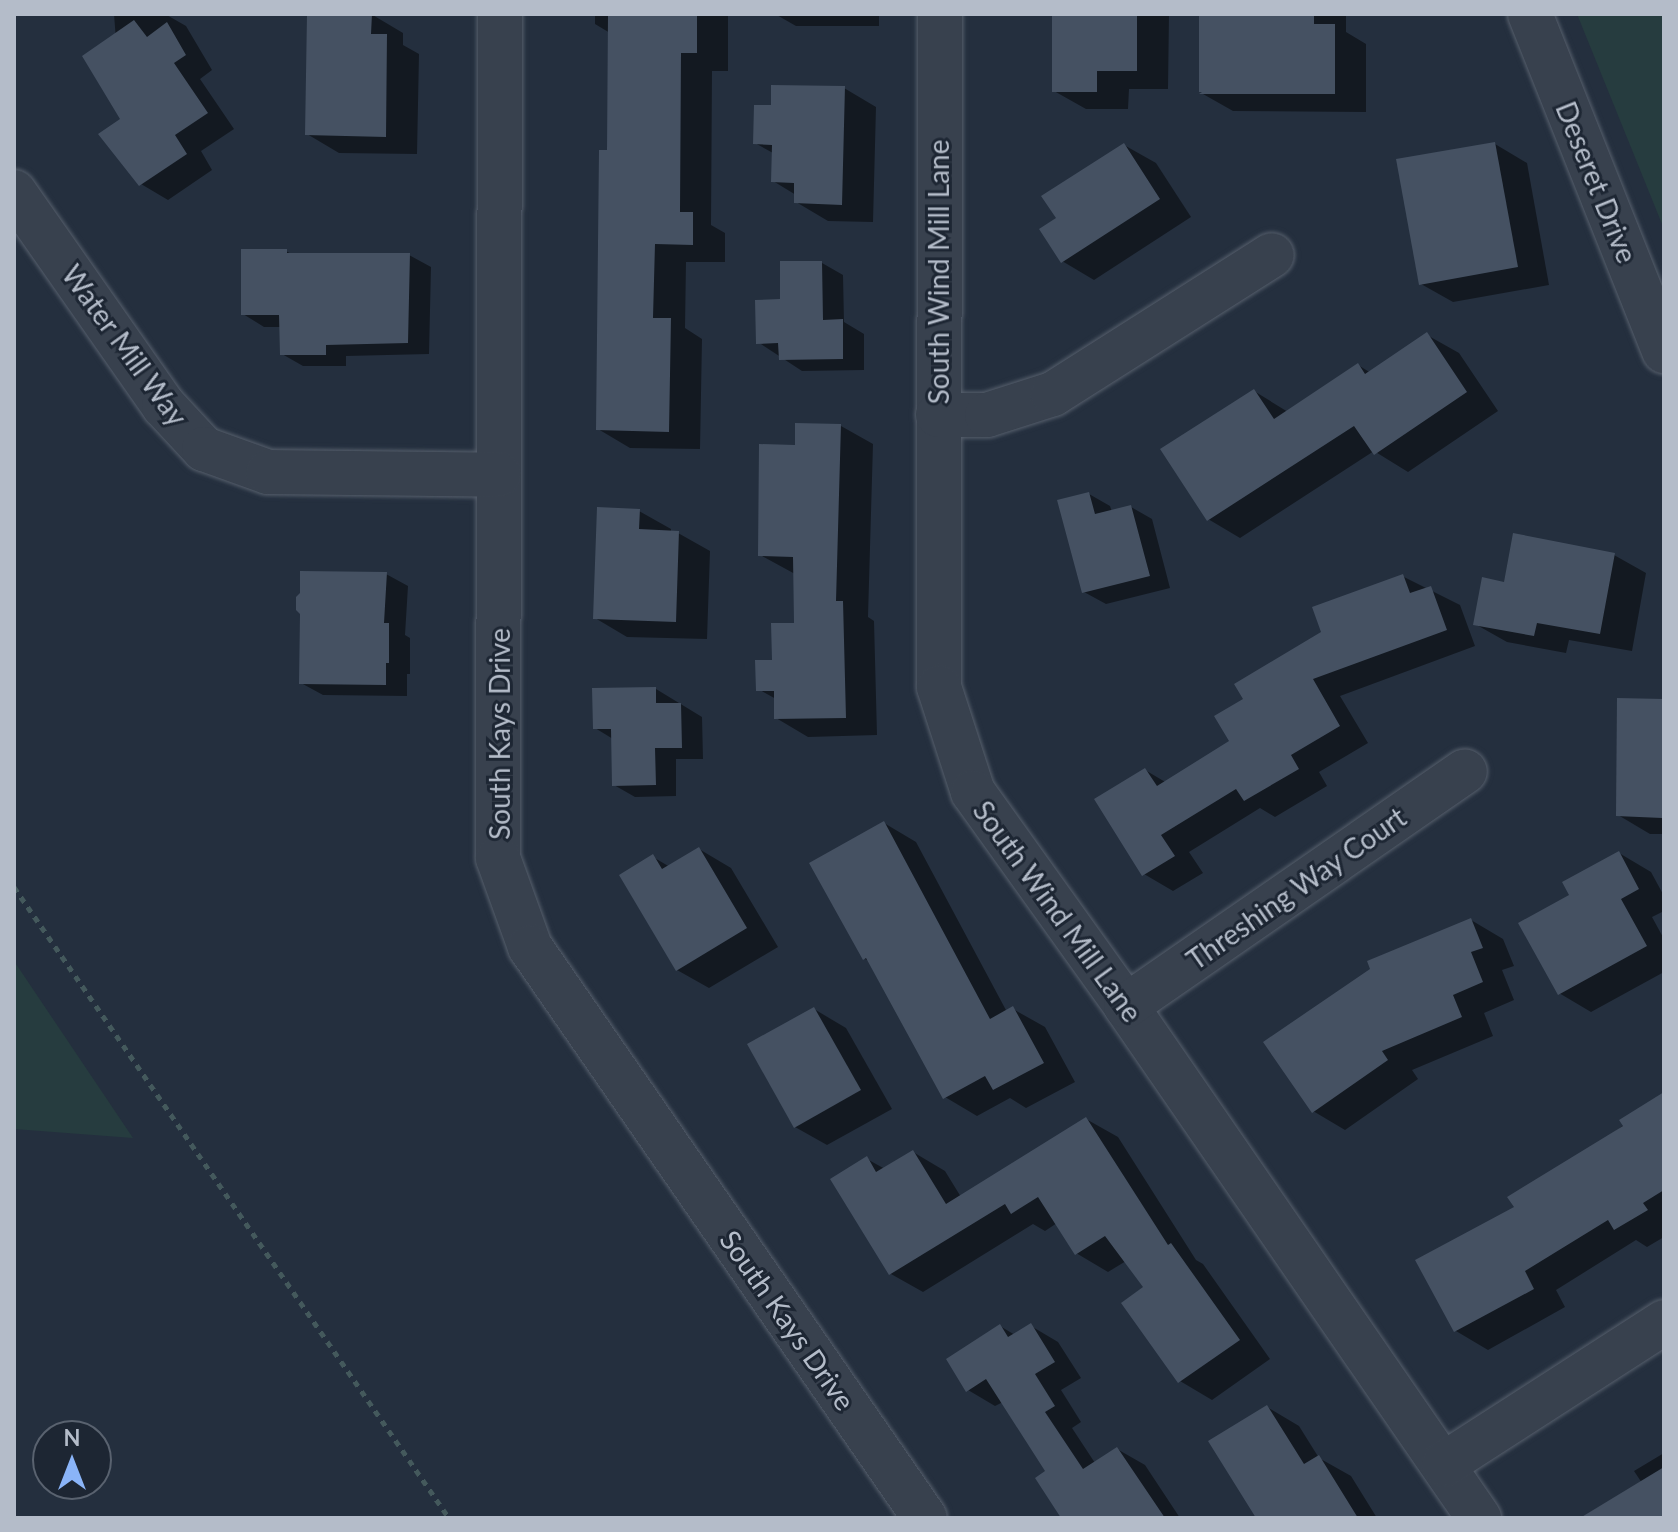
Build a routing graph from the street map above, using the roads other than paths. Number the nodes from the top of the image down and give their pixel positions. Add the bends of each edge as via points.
1 (500, 14) edge
2 (940, 14) edge
3 (1530, 14) edge
4 (14, 192) edge
5 (1272, 255) dead end
6 (1664, 351) edge
7 (938, 415) junction
8 (499, 475) junction
9 (1465, 771) dead end
10 (1126, 1006) junction
11 (1664, 1322) edge
12 (1444, 1464) junction
13 (925, 1518) edge
14 (1479, 1518) edge

1 - 8 street, South Kays Drive
2 - 7 street, South Wind Mill Lane
3 - 6 street, Deseret Drive
4 - 8 street, Water Mill Way via 164,406 204,449 268,472
5 - 7 street via 1053,394 987,415
7 - 10 street, South Wind Mill Lane via 939,687 973,792
8 - 13 street, South Kays Drive via 498,858 530,947
9 - 10 street, Threshing Way Court
10 - 12 street, South Wind Mill Lane
11 - 12 street
12 - 14 street, South Wind Mill Lane

